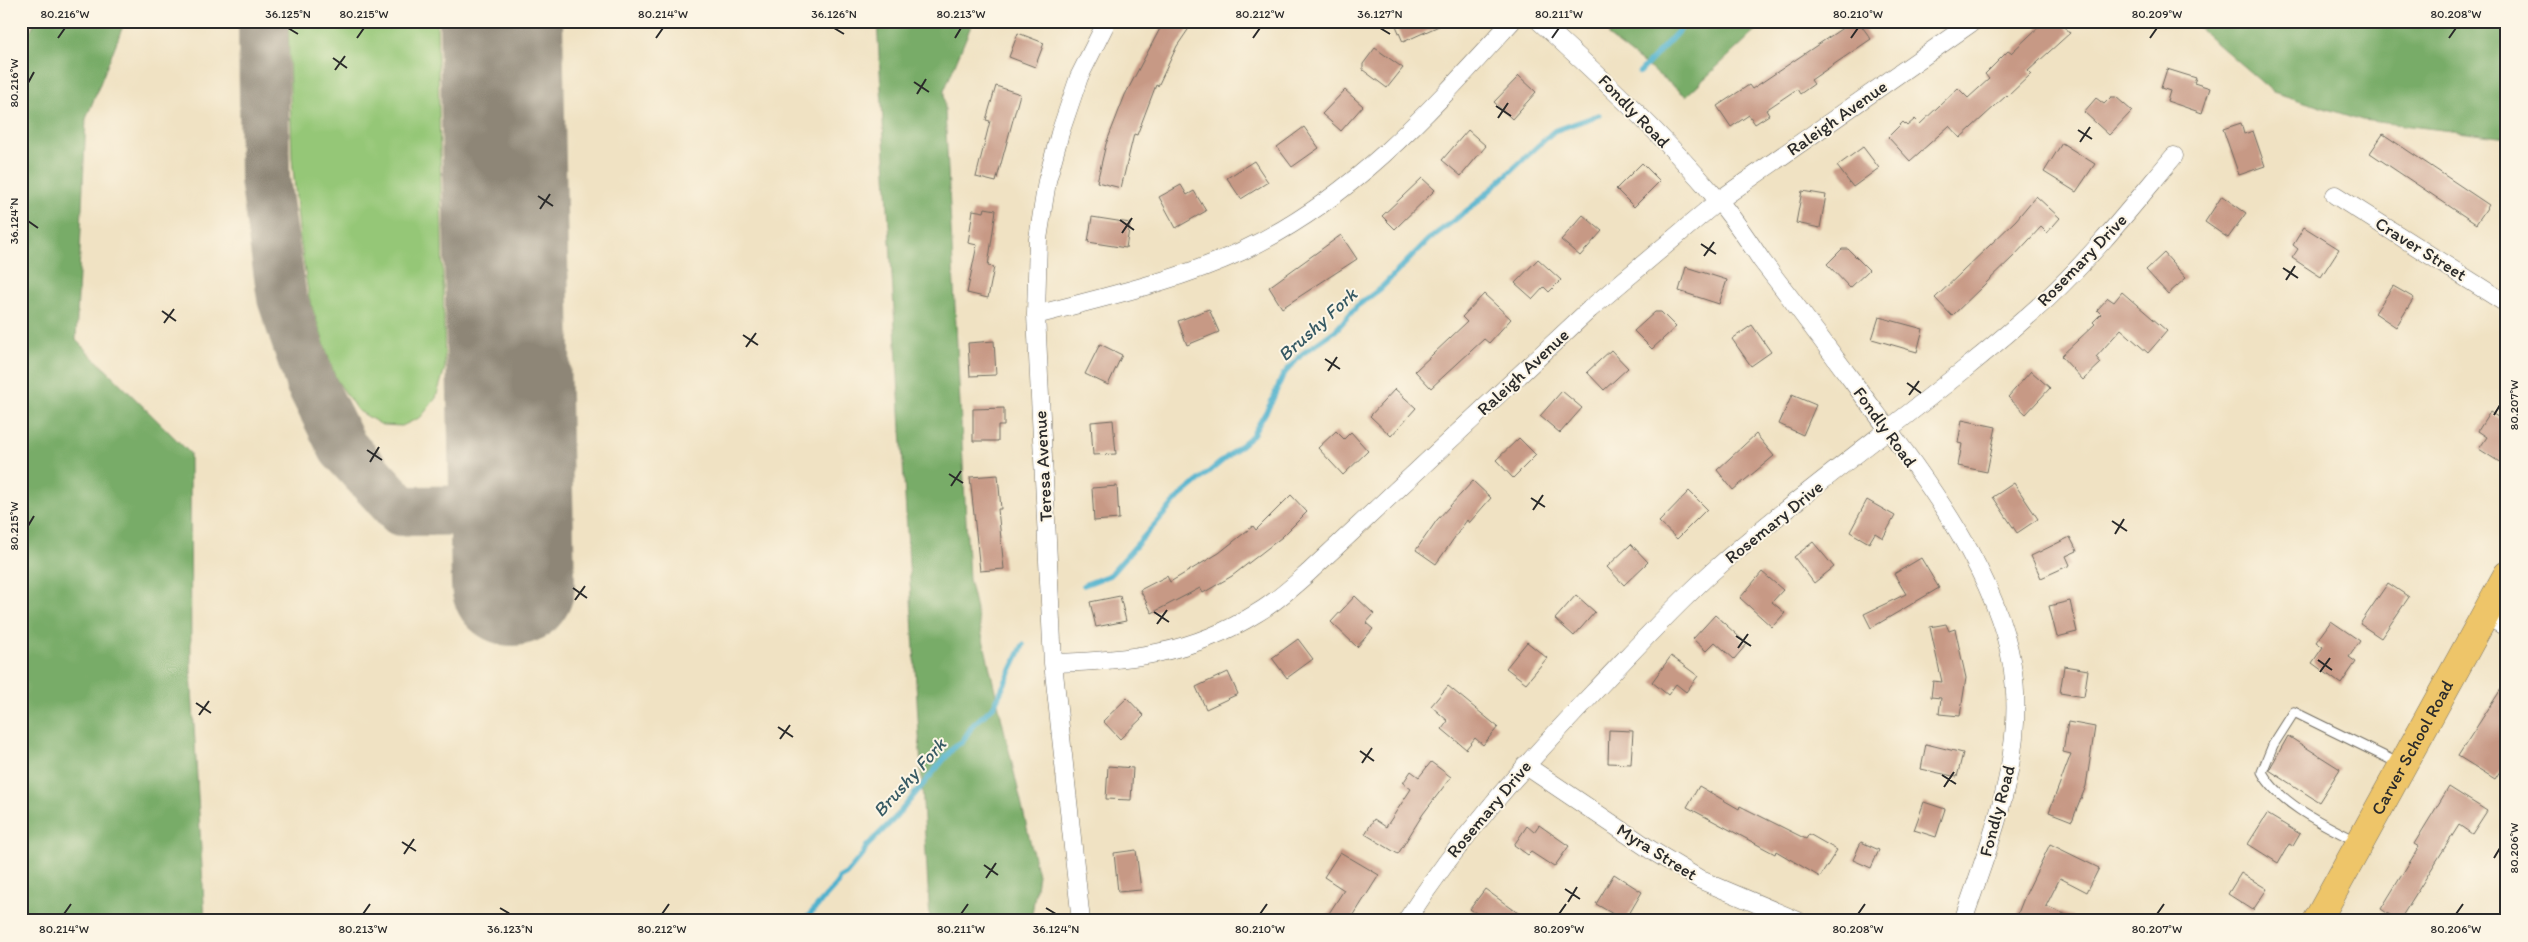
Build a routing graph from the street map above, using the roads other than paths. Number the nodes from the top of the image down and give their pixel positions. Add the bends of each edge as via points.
1 (1107, 21) edge
2 (1512, 21) edge
3 (1539, 21) edge
4 (1974, 21) edge
5 (2174, 156) dead end
6 (2336, 195) dead end
7 (1718, 200) junction
8 (2507, 304) edge
9 (1036, 315) junction
10 (1888, 430) junction
11 (2507, 575) edge
12 (2496, 621) edge
13 (1053, 663) junction
14 (1525, 765) junction
15 (2402, 766) junction
16 (2360, 843) junction
17 (1082, 921) edge
18 (1406, 921) edge
19 (1798, 921) edge
20 (1962, 921) edge
21 (2317, 921) edge

1 - 9 street, Teresa Avenue via 1079,77 1047,181 1038,239
2 - 9 street via 1383,157 1337,194 1288,226 1205,267
3 - 7 street, Fondly Road via 1636,111
4 - 7 street, Raleigh Avenue
5 - 10 street, Rosemary Drive via 2102,242 2050,296 2000,341
6 - 8 street, Craver Street
7 - 10 street, Fondly Road
7 - 13 street, Raleigh Avenue via 1590,309 1270,605 1202,640 1179,648 1113,661
9 - 13 street, Teresa Avenue
10 - 14 street, Rosemary Drive via 1712,573
10 - 20 street, Fondly Road via 1946,513 1976,564 2005,633 2012,666 2015,733 2008,775 1991,840
11 - 12 main road, Carver School Road
12 - 15 main road, Carver School Road
13 - 17 street, Teresa Avenue
14 - 18 street, Rosemary Drive via 1467,832
14 - 19 street, Myra Street via 1651,850 1702,880
15 - 16 main road, Carver School Road
15 - 16 lane via 2294,712 2273,745 2262,772 2268,782 2281,796
16 - 21 main road, Carver School Road

